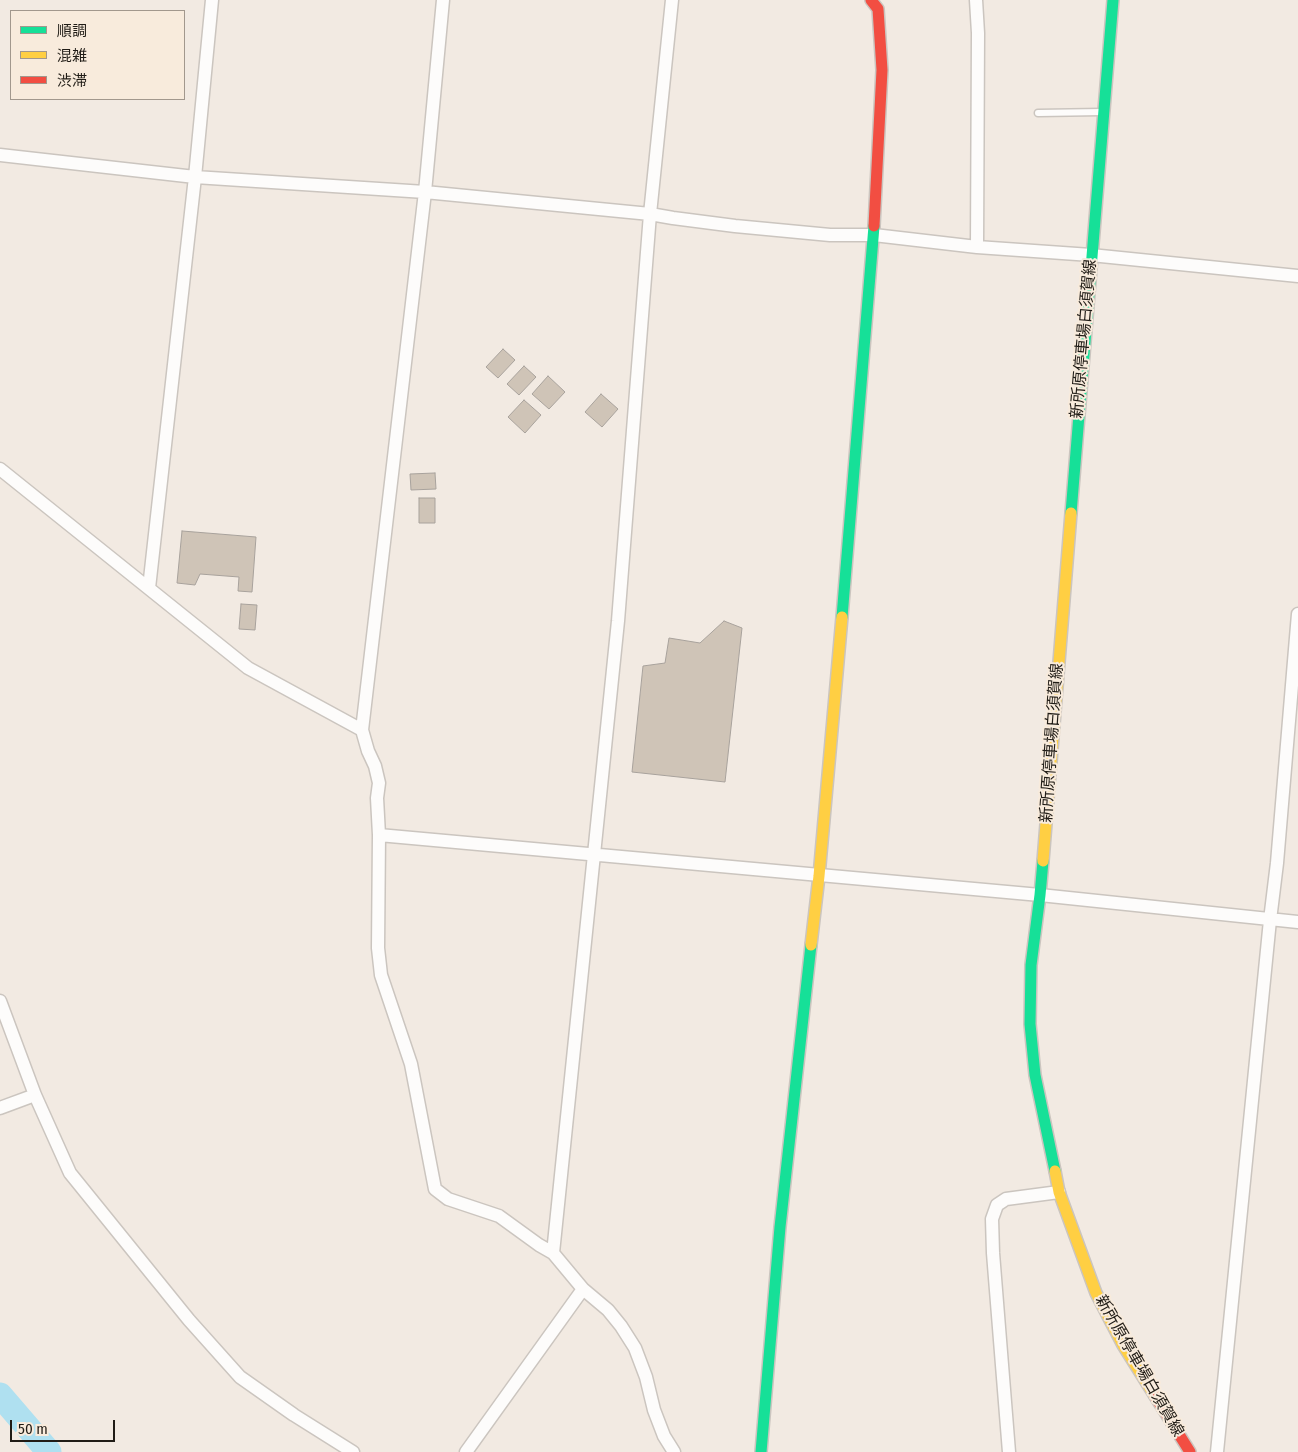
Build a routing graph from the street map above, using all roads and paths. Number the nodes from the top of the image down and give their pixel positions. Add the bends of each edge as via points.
1 (212, 0) edge
2 (443, 0) edge
3 (672, 0) edge
4 (871, 0) edge
5 (976, 0) edge
6 (1113, 0) edge
7 (1103, 112) junction
8 (1038, 113) dead end
9 (0, 154) edge
10 (195, 176) junction
11 (425, 192) junction
12 (650, 214) junction
13 (874, 235) junction
14 (977, 247) junction
15 (1091, 255) junction
16 (1298, 276) edge
17 (0, 469) edge
18 (149, 588) junction
19 (1298, 614) edge
20 (362, 730) junction
21 (379, 835) junction
22 (594, 855) junction
23 (819, 876) junction
24 (1040, 895) junction
25 (1270, 920) junction
26 (1298, 922) edge
27 (0, 1001) edge
28 (34, 1095) junction
29 (0, 1108) edge
30 (1059, 1192) junction
31 (553, 1253) junction
32 (583, 1289) junction
33 (353, 1452) edge
34 (466, 1452) edge
35 (674, 1452) edge
36 (761, 1452) edge
37 (1010, 1452) edge
38 (1190, 1452) edge
39 (1217, 1452) edge

1 - 10 street
2 - 11 street
3 - 12 street
4 - 13 main road via 878,9 882,70
5 - 14 street
6 - 7 main road, 新所原停車場白須賀線
7 - 8 lane
7 - 15 main road, 新所原停車場白須賀線
9 - 10 street
10 - 11 street
10 - 18 street
11 - 12 street
11 - 20 street
12 - 13 street via 830,235
12 - 22 street via 619,611
13 - 14 street
13 - 23 main road
14 - 15 street
15 - 16 street
15 - 24 main road, 新所原停車場白須賀線
17 - 18 street
18 - 20 street via 248,668
19 - 25 street
20 - 21 street via 379,783
21 - 22 street
21 - 31 street via 378,948 381,975 411,1064 435,1189 448,1199 500,1216
22 - 23 street
22 - 31 street
23 - 24 street
23 - 36 main road via 780,1227
24 - 25 street
24 - 30 main road, 新所原停車場白須賀線 via 1032,965 1030,1024 1035,1075
25 - 26 street
25 - 39 street
27 - 28 street
28 - 29 street
28 - 33 street via 70,1173 188,1320 240,1377
30 - 37 street via 1006,1199 997,1204 992,1219
30 - 38 main road, 新所原停車場白須賀線 via 1096,1293 1123,1345
31 - 32 street
32 - 34 street
32 - 35 street via 608,1310 635,1348 654,1410

